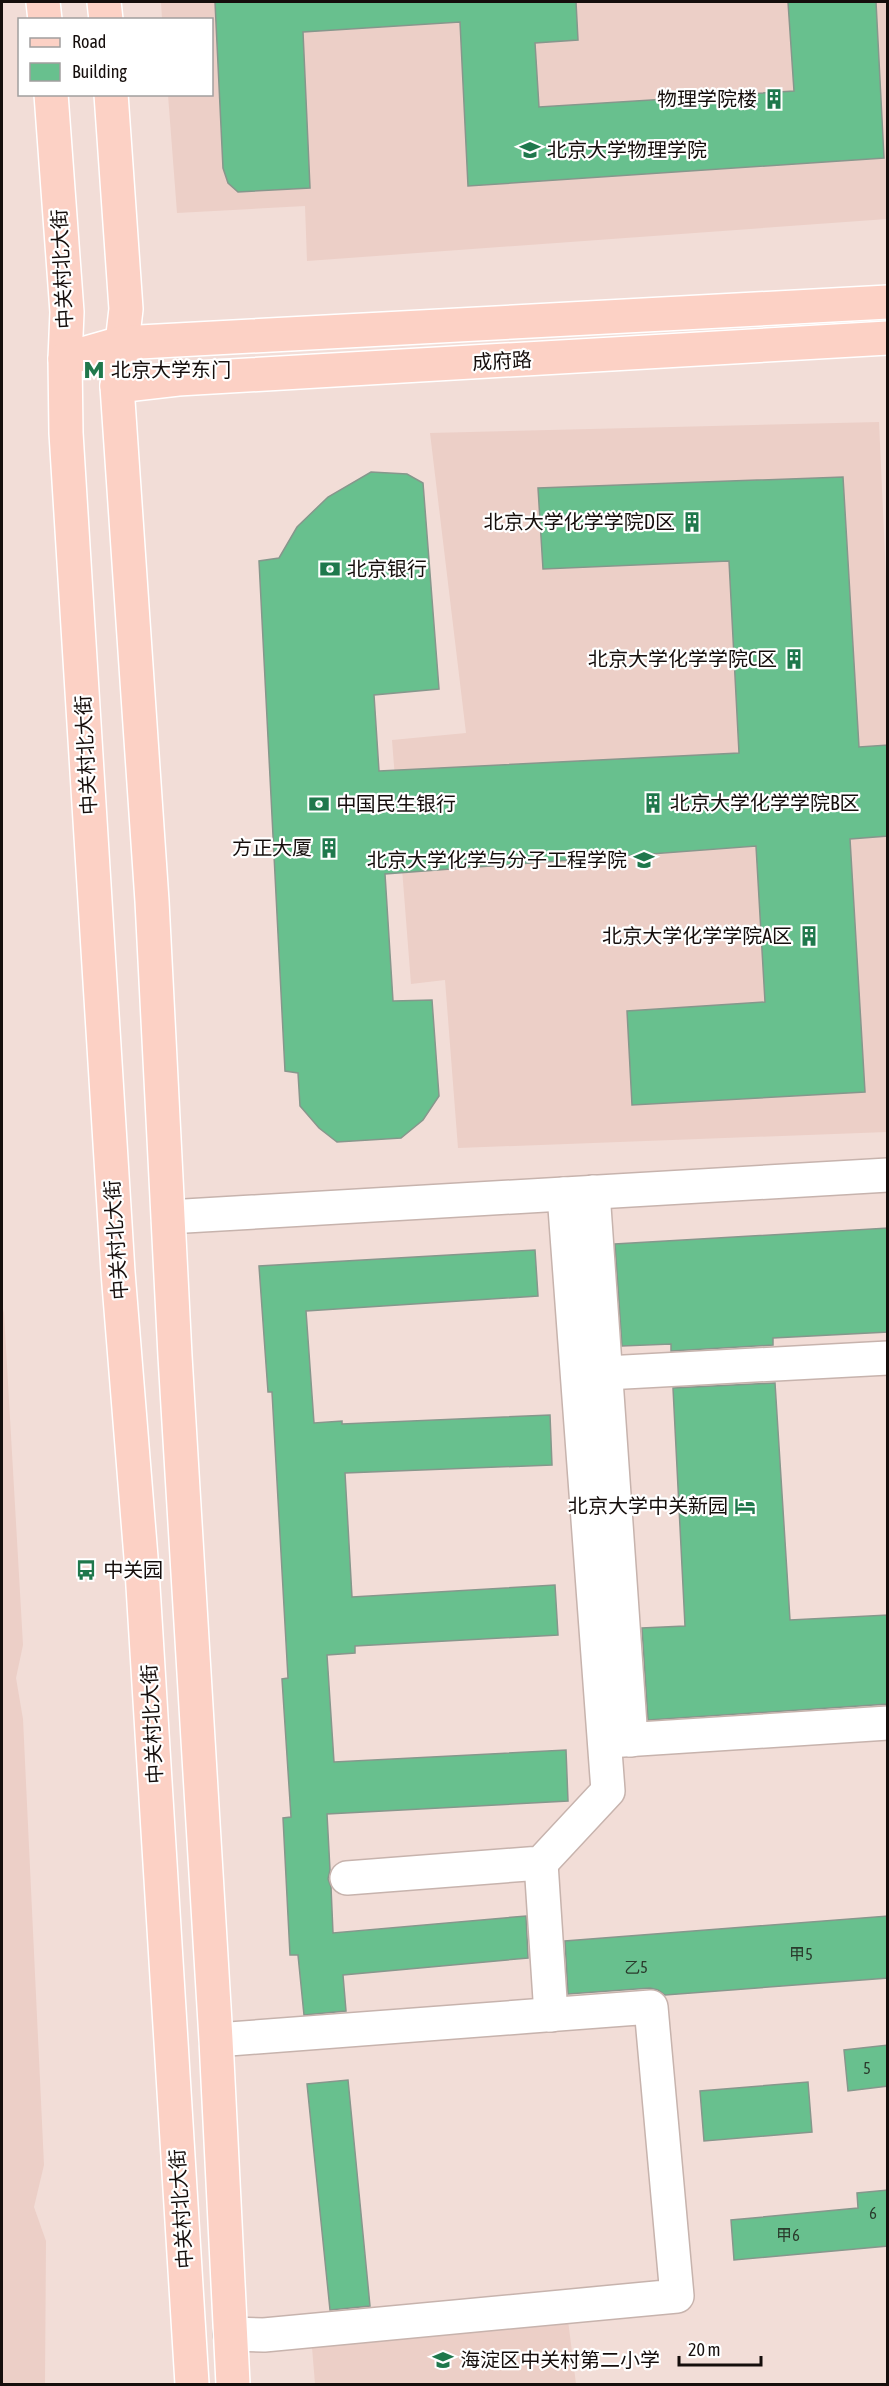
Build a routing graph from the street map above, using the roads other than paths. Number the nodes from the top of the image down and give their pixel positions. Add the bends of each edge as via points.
1 (43, 2) edge
2 (104, 2) edge
3 (45, 18) edge
4 (105, 18) edge
5 (51, 96) edge
6 (111, 96) edge
7 (888, 302) edge
8 (888, 338) edge
9 (121, 343) junction
10 (64, 359) junction
11 (117, 386) junction
12 (888, 1174) edge
13 (578, 1193) junction
14 (168, 1216) junction
15 (888, 1358) edge
16 (606, 1373) junction
17 (888, 1723) edge
18 (618, 1741) junction
19 (541, 1863) junction
20 (347, 1878) dead end
21 (551, 2014) junction
22 (216, 2040) junction
23 (230, 2334) junction
24 (192, 2385) edge
25 (233, 2385) edge

1 - 3 main road
2 - 4 main road
5 - 10 main road, 中关村北大街 via 65,268
6 - 9 main road via 126,309
7 - 9 main road, 成府路
8 - 11 main road, 成府路 via 178,379
9 - 10 main road, 成府路
9 - 11 main road
10 - 11 main road
10 - 24 main road, 中关村北大街 via 116,1238 142,1570
11 - 14 main road via 152,901
12 - 13 street
13 - 14 street
13 - 16 street
13 - 18 street
14 - 22 main road
15 - 16 street
16 - 18 street
17 - 18 street
18 - 19 street via 608,1791
19 - 20 street
19 - 21 street
21 - 22 street
21 - 23 street via 651,2007 677,2296 264,2335
22 - 23 main road
23 - 25 main road

